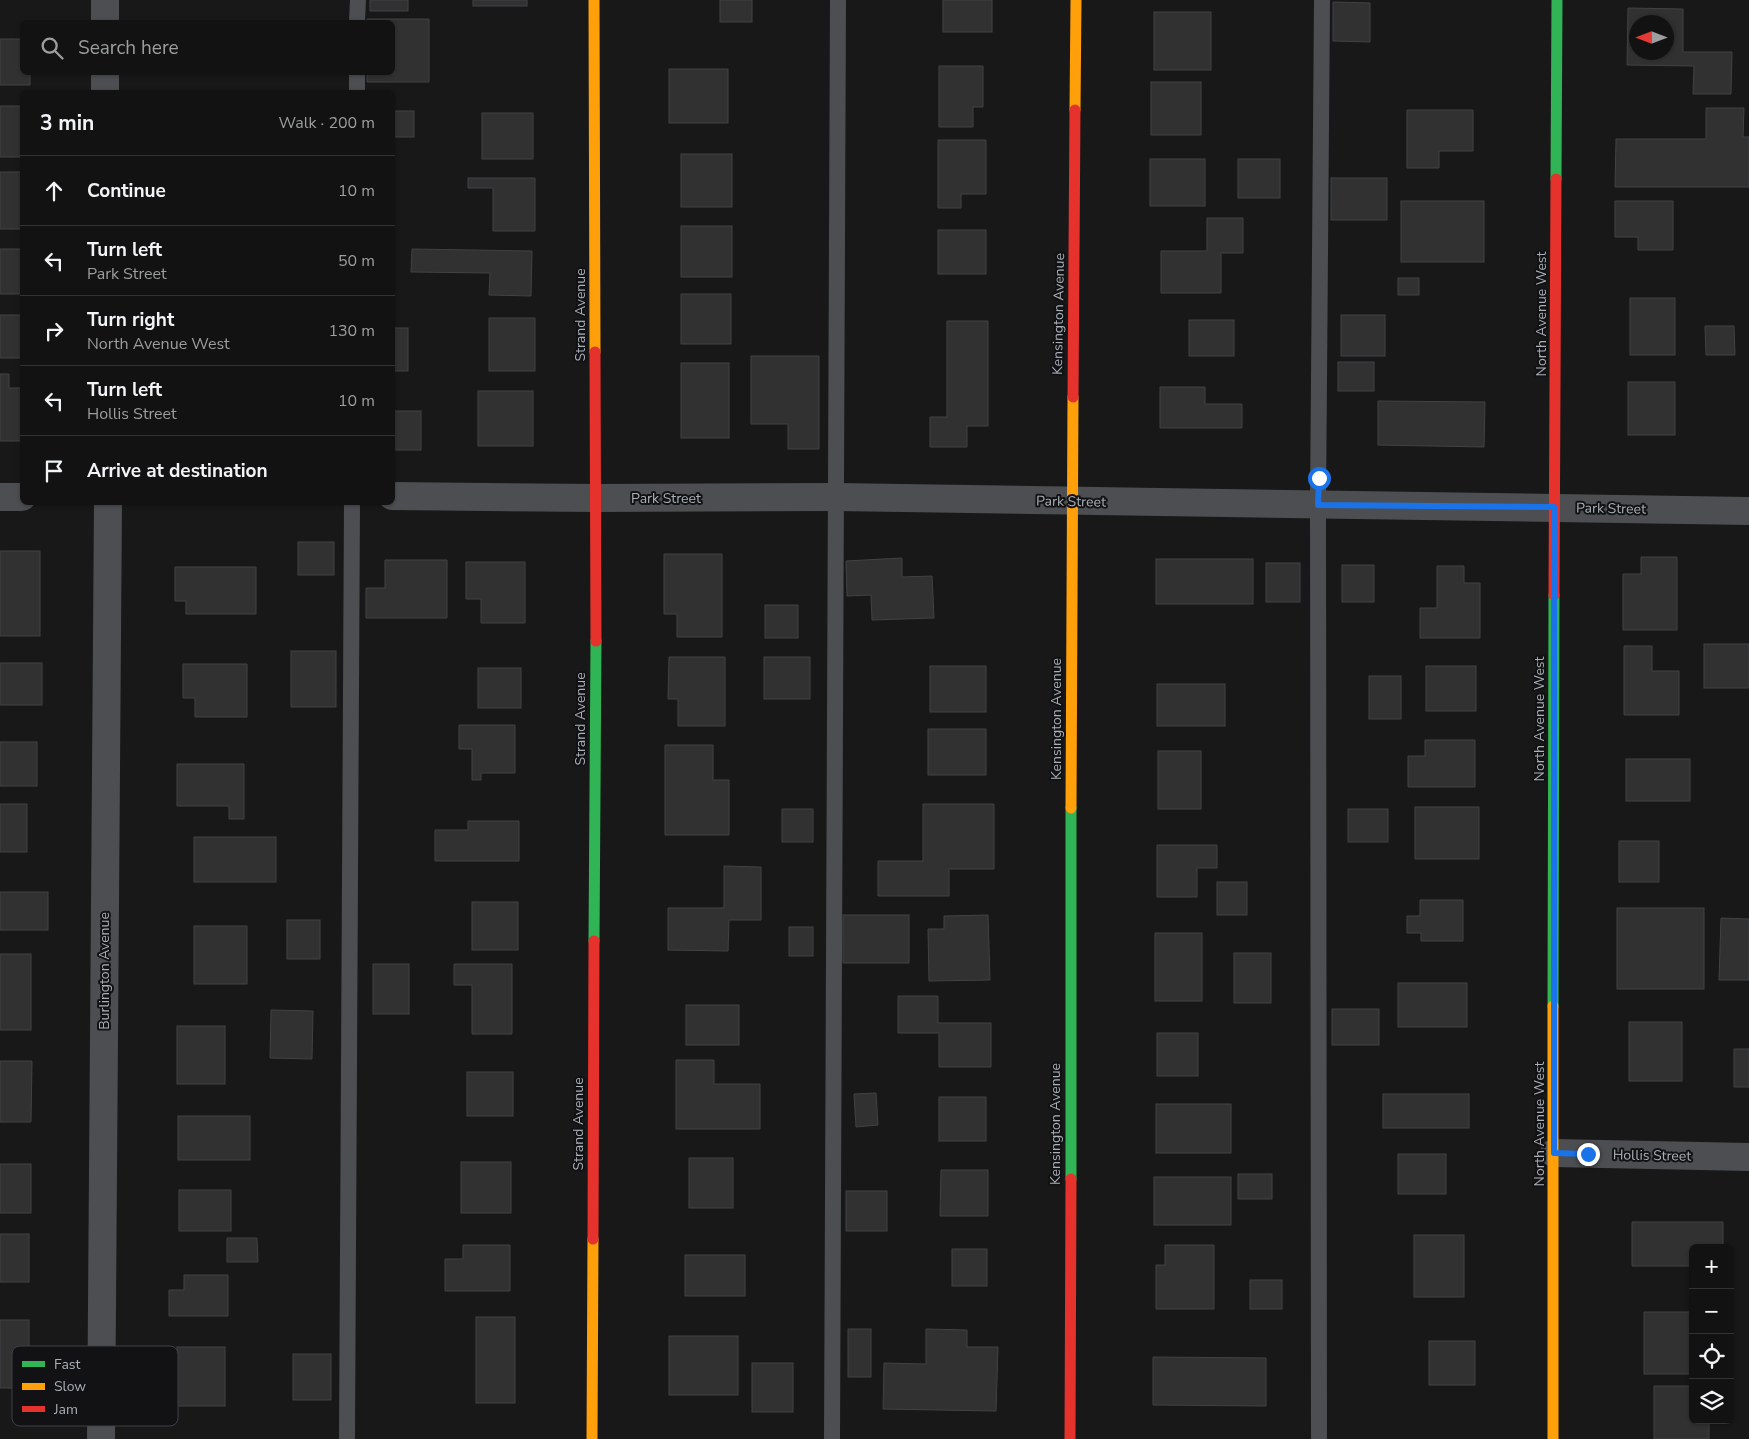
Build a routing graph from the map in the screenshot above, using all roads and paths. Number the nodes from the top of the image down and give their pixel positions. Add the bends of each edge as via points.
1 (104, 0) edge
2 (358, 0) edge
3 (594, 0) edge
4 (838, 0) edge
5 (1076, 0) edge
6 (1322, 0) edge
7 (1558, 0) edge
8 (105, 20) edge
9 (357, 20) edge
10 (105, 75) edge
11 (357, 75) edge
12 (105, 90) edge
13 (357, 90) edge
14 (395, 496) edge
15 (0, 497) edge
16 (20, 497) edge
17 (836, 497) junction
18 (596, 498) junction
19 (1072, 501) junction
20 (108, 505) edge
21 (352, 505) edge
22 (1318, 505) junction
23 (1554, 507) junction
24 (1749, 511) edge
25 (1554, 1153) junction
26 (1749, 1157) edge
27 (102, 1346) edge
28 (101, 1426) edge
29 (101, 1439) edge
30 (347, 1439) edge
31 (592, 1439) edge
32 (832, 1439) edge
33 (1070, 1439) edge
34 (1319, 1439) edge
35 (1553, 1439) edge

1 - 8 street
2 - 9 lane
3 - 18 street, Strand Avenue
4 - 17 lane
5 - 19 street, Kensington Avenue
6 - 22 lane
7 - 23 street, North Avenue West
10 - 12 street
11 - 13 lane
14 - 18 street, Park Street
15 - 16 street
17 - 18 street, Park Street
17 - 19 street, Park Street
17 - 32 lane
18 - 31 street, Strand Avenue
19 - 22 street, Park Street
19 - 33 street, Kensington Avenue
20 - 27 street, Burlington Avenue
21 - 30 lane
22 - 23 street, Park Street
22 - 34 lane
23 - 24 street, Park Street
23 - 25 street, North Avenue West
25 - 26 street, Hollis Street
25 - 35 street, North Avenue West
28 - 29 street, Burlington Avenue

